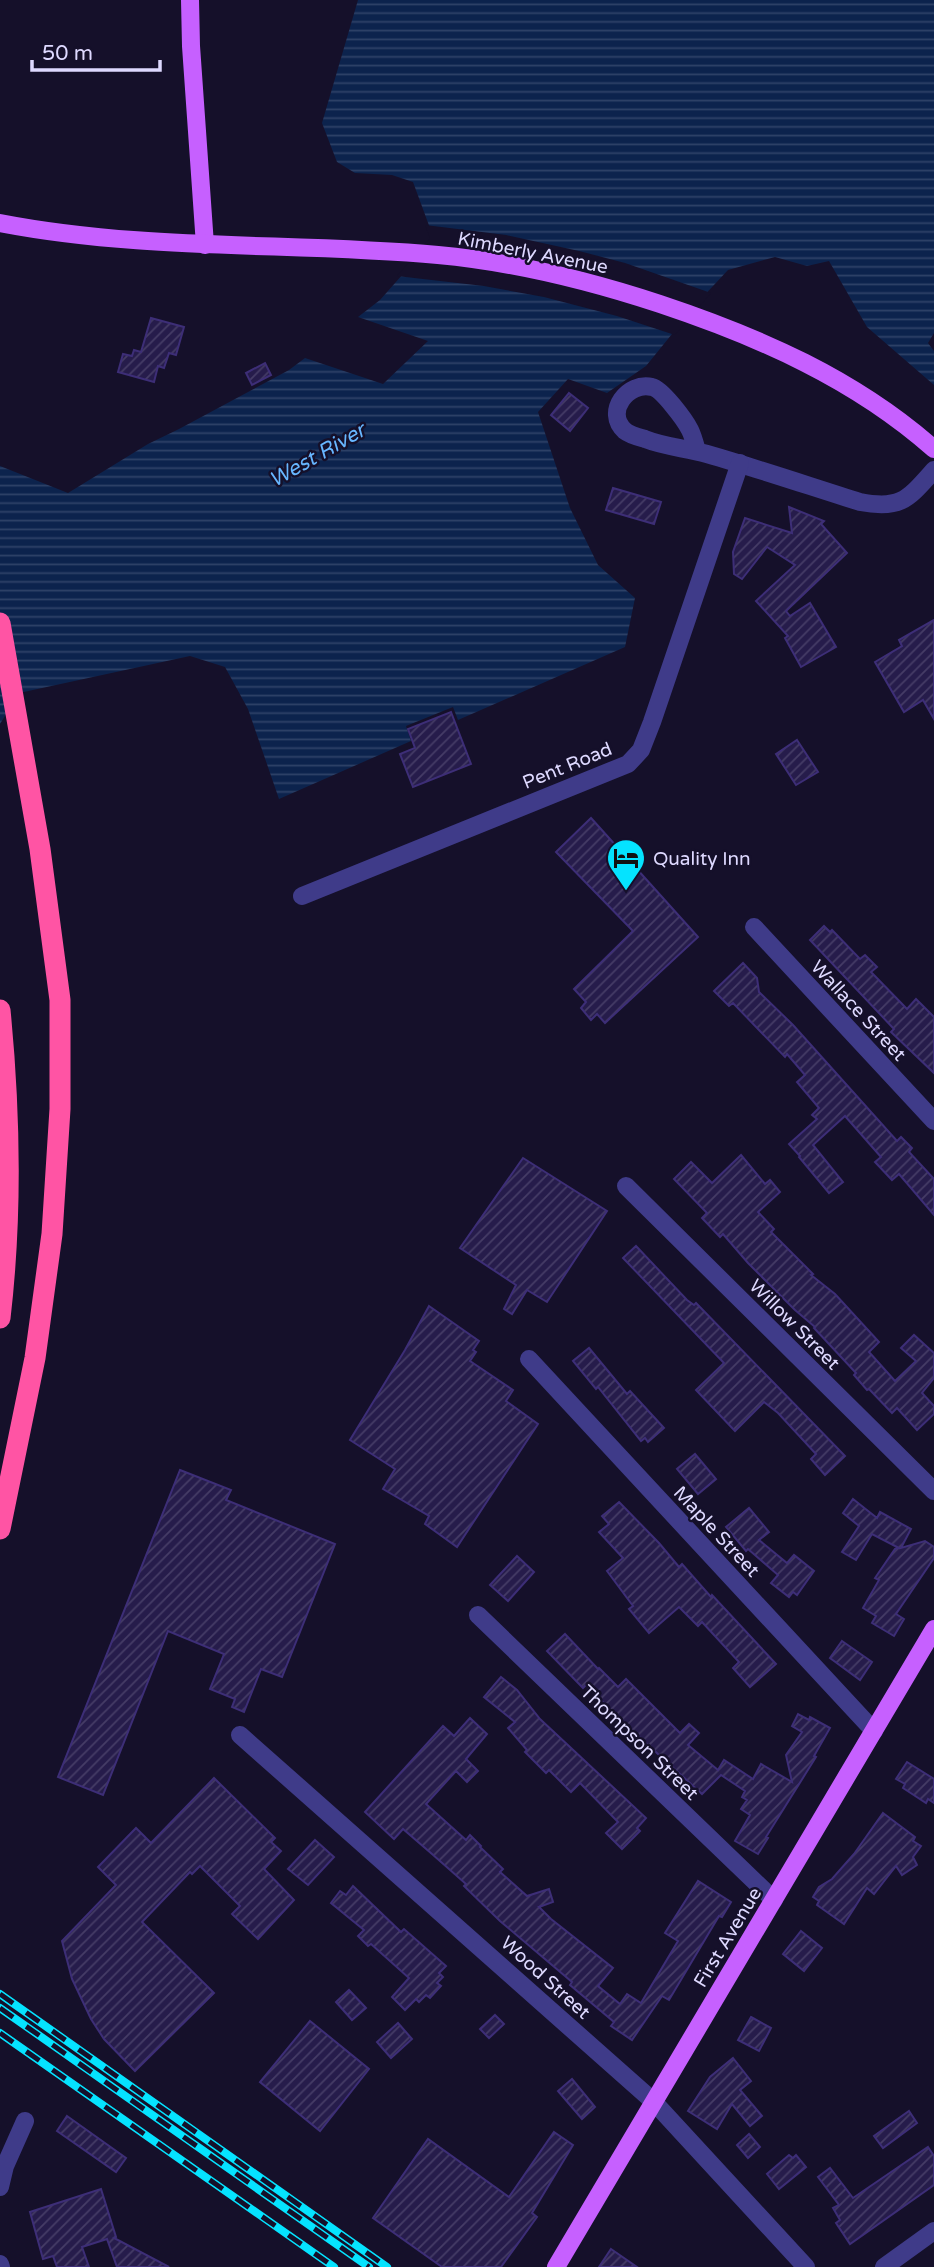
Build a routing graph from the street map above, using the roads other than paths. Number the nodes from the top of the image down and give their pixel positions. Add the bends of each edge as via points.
1 (190, 0) edge
2 (0, 223) edge
3 (205, 246) junction
4 (934, 449) edge
5 (696, 451) junction
6 (740, 463) junction
7 (934, 470) edge
8 (0, 624) edge
9 (302, 897) dead end
10 (754, 927) dead end
11 (0, 1010) edge
12 (934, 1121) edge
13 (626, 1186) dead end
14 (0, 1318) edge
15 (529, 1359) dead end
16 (934, 1491) edge
17 (0, 1529) edge
18 (478, 1615) dead end
19 (934, 1629) edge
20 (874, 1731) junction
21 (240, 1735) dead end
22 (774, 1900) junction
23 (653, 2101) junction
24 (25, 2121) dead end
25 (0, 2187) edge
26 (934, 2231) edge
27 (556, 2267) edge
28 (806, 2267) edge
29 (884, 2267) edge

1 - 3 main road
2 - 3 main road, Kimberly Avenue via 81,236
3 - 4 main road, Kimberly Avenue via 475,259 607,288 773,347 839,381
5 - 5 street via 691,431 660,390 640,387 620,399 618,419 628,433
5 - 6 street
6 - 7 street via 880,506 907,498
6 - 9 street, Pent Road via 652,722 641,751 628,764
8 - 17 highway via 40,849 60,1000 60,1109 52,1234 35,1358
10 - 12 street, Wallace Street
11 - 14 highway via 9,1163
13 - 16 street, Willow Street
15 - 20 street, Maple Street
18 - 22 street, Thompson Street
19 - 20 main road, First Avenue
20 - 22 main road, First Avenue
21 - 23 street, Wood Street
22 - 23 main road, First Avenue
23 - 27 main road, First Avenue
23 - 28 street, Wood Street
24 - 25 street
26 - 29 street

